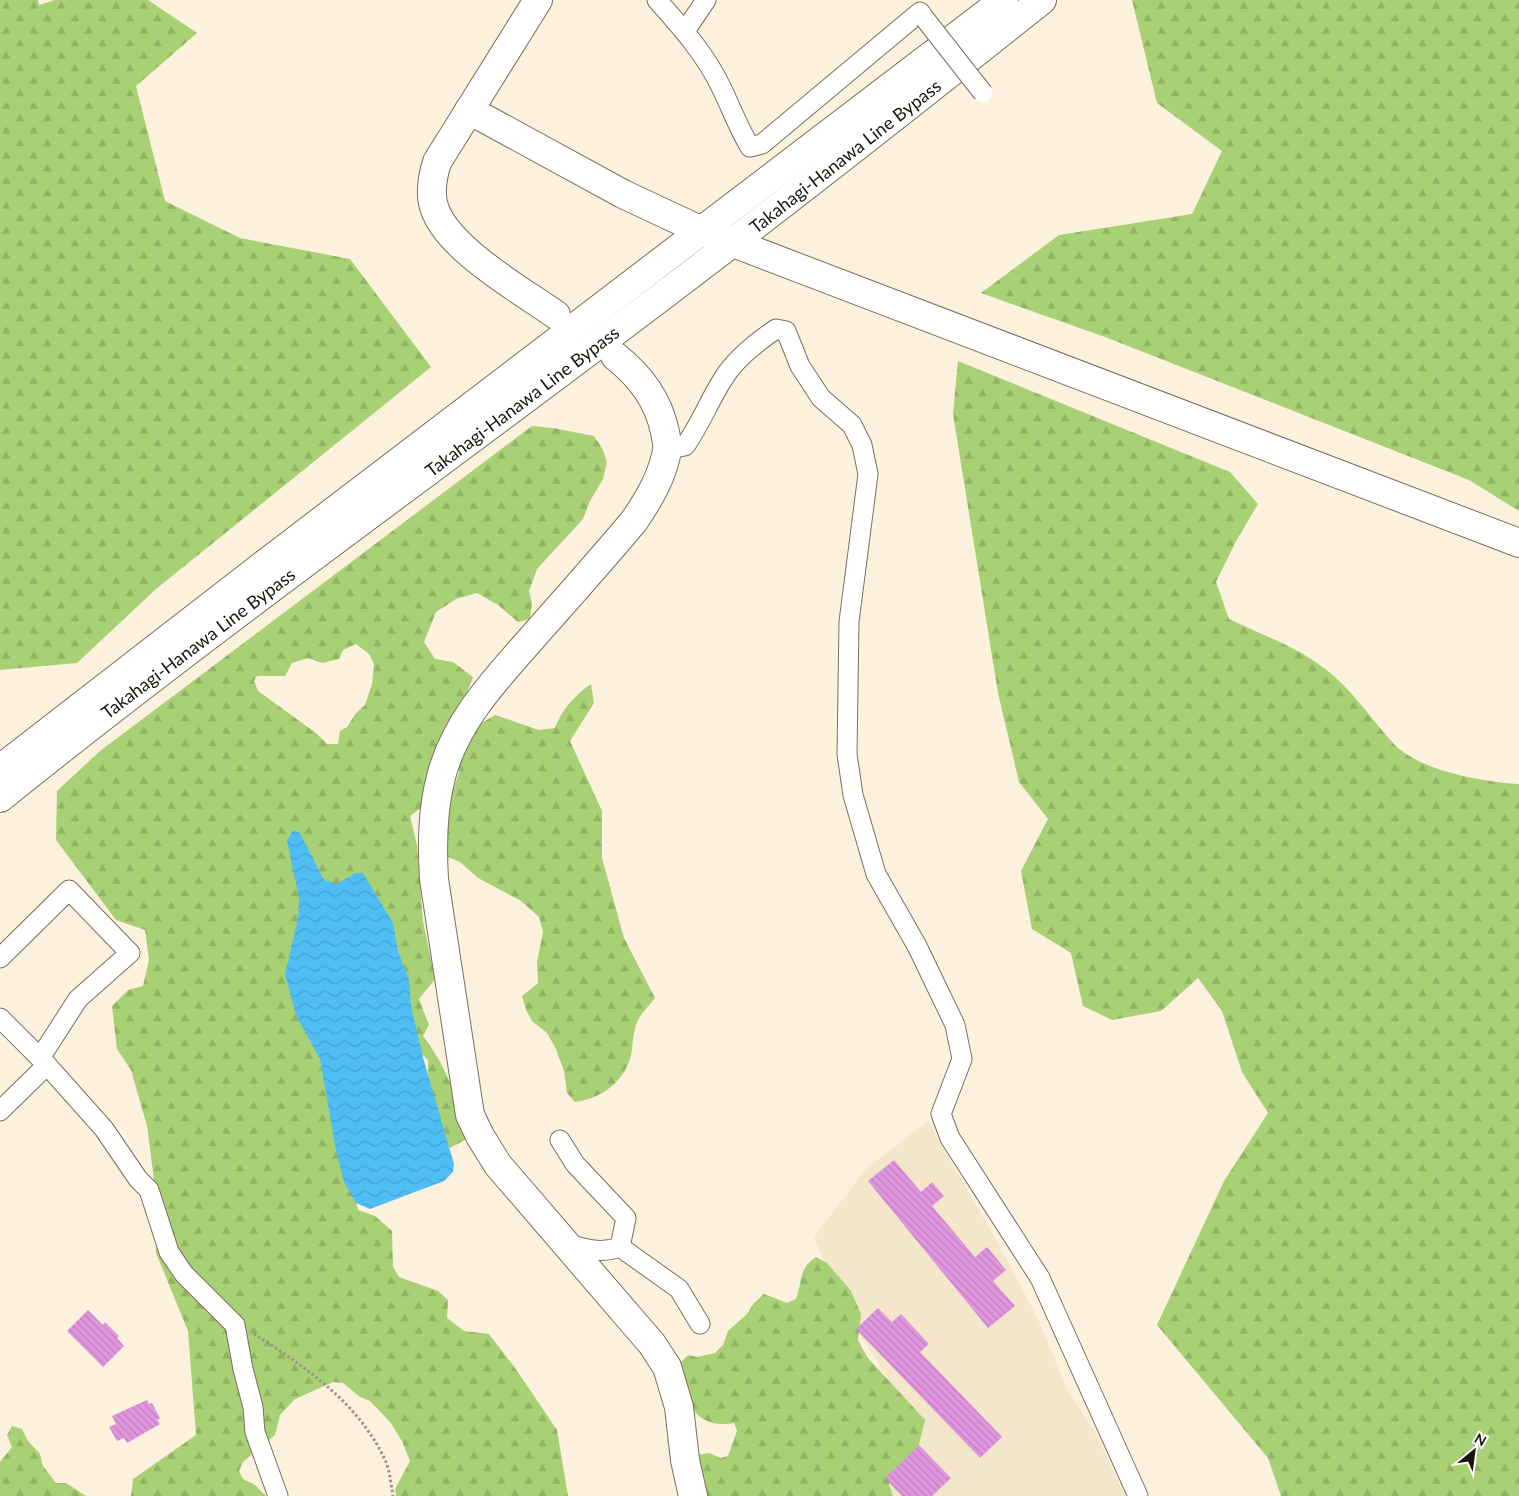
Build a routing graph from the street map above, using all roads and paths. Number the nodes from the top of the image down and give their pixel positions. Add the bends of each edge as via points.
1 (538, 0) edge
2 (657, 0) edge
3 (706, 0) edge
4 (1004, 0) edge
5 (1042, 0) edge
6 (685, 31) junction
7 (984, 96) dead end
8 (469, 110) junction
9 (702, 231) junction
10 (733, 243) junction
11 (556, 315) dead end
12 (615, 356) dead end
13 (668, 449) junction
14 (1519, 543) edge
15 (265, 578) junction
16 (84, 717) junction
17 (0, 770) edge
18 (0, 798) edge
19 (0, 958) edge
20 (0, 1018) edge
21 (43, 1061) junction
22 (0, 1111) edge
23 (560, 1140) dead end
24 (564, 1242) junction
25 (620, 1247) junction
26 (700, 1324) dead end
27 (235, 1325) junction
28 (278, 1496) edge
29 (393, 1496) edge
30 (693, 1496) edge
31 (1138, 1496) edge

1 - 8 street
2 - 6 street
3 - 6 street
4 - 9 street, Takahagi-Hanawa Line Bypass
5 - 10 street, Takahagi-Hanawa Line Bypass
6 - 7 street, bridge via 723,90 750,147 762,144 920,12
8 - 9 street via 623,194
8 - 11 street via 437,162 432,178 438,217 446,232 463,248
9 - 10 street
9 - 15 street, Takahagi-Hanawa Line Bypass
10 - 14 street
10 - 15 street, Takahagi-Hanawa Line Bypass
12 - 13 street via 636,375 653,398
13 - 24 street via 651,496 634,521 474,705 454,741 441,776 435,807 432,841 434,880 470,1115 498,1165
13 - 31 street via 684,446 727,373 776,330 786,331 800,366 822,398 852,426 862,445 868,474 849,622 847,754 852,796 876,874 917,946 955,1025 962,1059 941,1114 950,1138 1040,1278
15 - 16 street, Takahagi-Hanawa Line Bypass
16 - 17 street, Takahagi-Hanawa Line Bypass
16 - 18 street, Takahagi-Hanawa Line Bypass
19 - 21 street via 69,890 130,953 78,999
20 - 21 street
21 - 22 street
21 - 27 street via 104,1129 149,1190 169,1252 184,1274
23 - 25 street via 575,1164 626,1218
24 - 25 street via 598,1251
24 - 30 street via 652,1344 667,1368 679,1407
25 - 26 street via 679,1289
27 - 28 street via 253,1407 255,1432
27 - 29 path via 276,1348 334,1390 361,1421 386,1463

